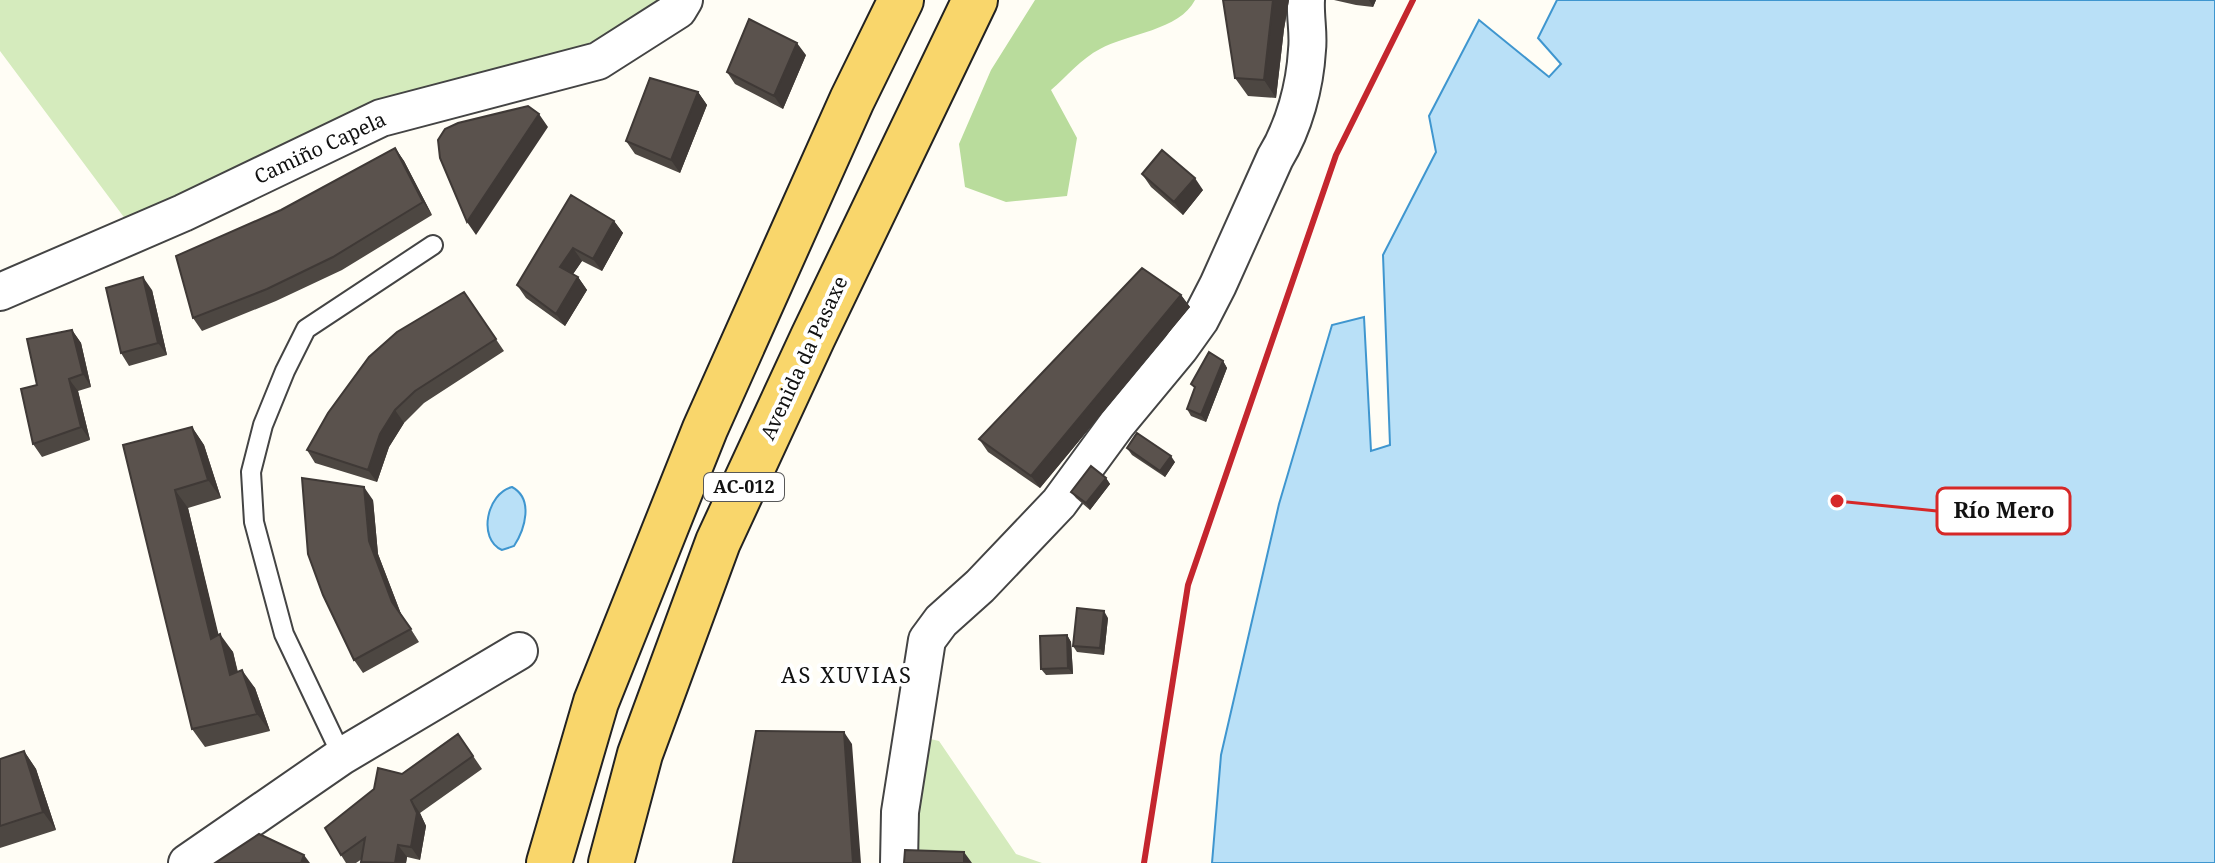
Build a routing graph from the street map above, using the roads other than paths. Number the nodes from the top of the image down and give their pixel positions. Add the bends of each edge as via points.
1 (684, 0) edge
2 (901, 0) edge
3 (975, 0) edge
4 (1306, 0) edge
5 (433, 245) dead end
6 (0, 292) edge
7 (705, 429) junction
8 (519, 651) dead end
9 (342, 756) junction
10 (187, 863) edge
11 (523, 863) edge
12 (549, 863) edge
13 (611, 863) edge
14 (899, 863) edge

1 - 6 street, Camiño Capela via 678,10 598,61 381,118 183,213
2 - 7 main road, AC-012
3 - 13 main road, Avenida da Pasaxe / AC-012 via 718,542 640,754
4 - 14 street via 1304,79 1286,140 1200,320 1059,503 927,640 901,801
5 - 9 lane via 306,329 263,425 251,472 254,522 284,634
7 - 11 main road via 658,481 599,617
7 - 12 main road, AC-012 via 596,702
8 - 9 street
9 - 10 street

